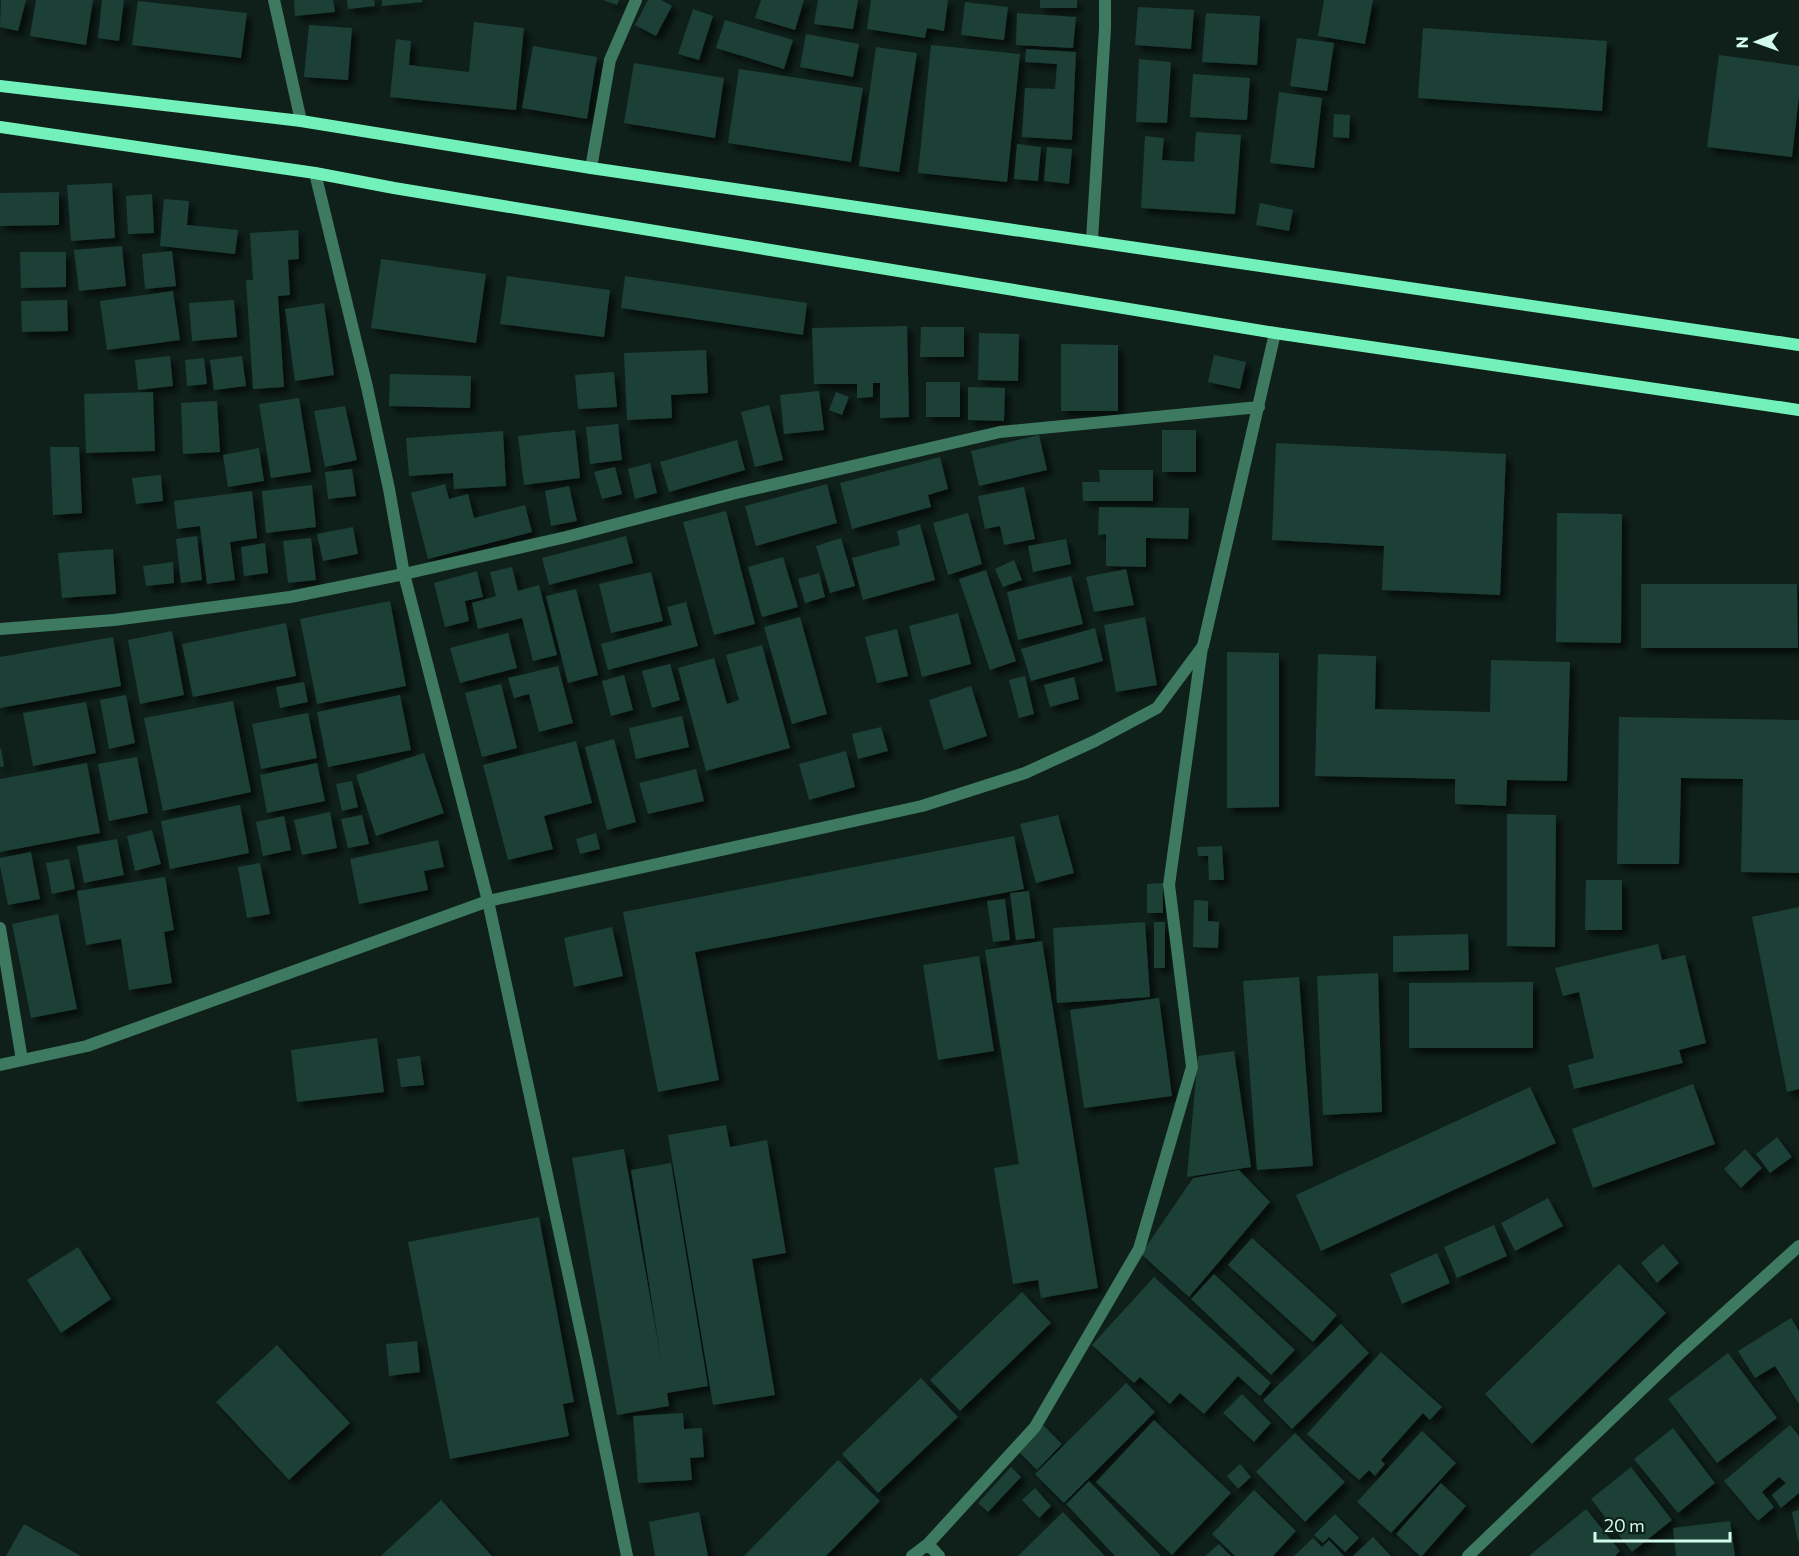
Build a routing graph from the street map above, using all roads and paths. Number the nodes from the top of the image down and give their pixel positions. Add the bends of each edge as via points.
1 (274, 0) edge
2 (636, 0) edge
3 (1105, 0) edge
4 (0, 86) edge
5 (301, 121) junction
6 (0, 127) edge
7 (591, 168) junction
8 (315, 173) junction
9 (1092, 240) junction
10 (1275, 333) junction
11 (1799, 345) edge
12 (1259, 407) junction
13 (1799, 410) edge
14 (404, 574) junction
15 (0, 629) edge
16 (1203, 645) junction
17 (488, 901) junction
18 (0, 928) edge
19 (22, 1060) junction
20 (0, 1065) edge
21 (1799, 1246) edge
22 (928, 1544) junction
23 (627, 1556) edge
24 (912, 1556) edge
25 (939, 1556) edge
26 (1468, 1556) edge

1 - 5 street
2 - 7 street via 610,60
3 - 9 street
4 - 5 main road
5 - 7 main road
6 - 8 main road
7 - 9 main road
8 - 10 main road
8 - 14 street via 367,387
9 - 11 main road
10 - 12 street
10 - 13 main road
12 - 14 street via 1000,432
12 - 16 street
14 - 15 street via 290,597 114,620
14 - 17 street
16 - 17 street via 1157,708 1026,773 922,806
16 - 22 street via 1169,885 1192,1067 1139,1249 1035,1427
17 - 19 street via 87,1047
17 - 23 street
18 - 19 street
19 - 20 street
21 - 26 street via 1679,1354
22 - 24 street
22 - 25 street

